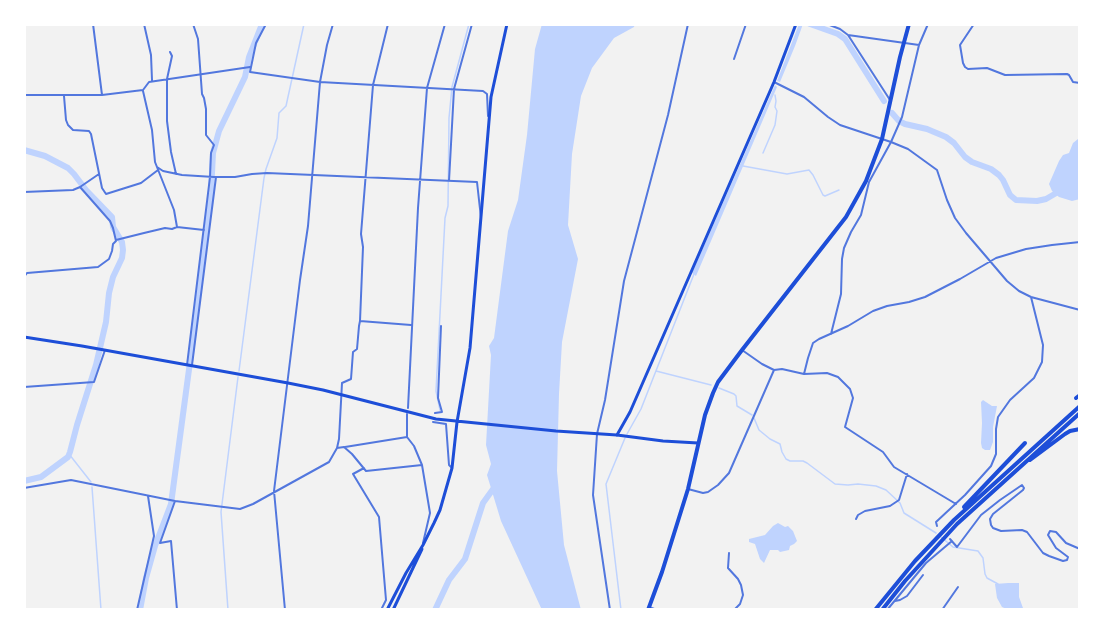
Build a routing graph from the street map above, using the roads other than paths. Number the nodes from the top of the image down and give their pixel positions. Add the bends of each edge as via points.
1 (93, 24) edge
2 (144, 24) edge
3 (193, 24) edge
4 (266, 24) edge
5 (333, 24) edge
6 (388, 24) edge
7 (445, 24) edge
8 (472, 24) edge
9 (507, 24) edge
10 (688, 24) edge
11 (746, 24) edge
12 (796, 24) edge
13 (827, 24) edge
14 (909, 24) edge
15 (928, 24) edge
16 (974, 24) edge
17 (848, 34) junction
18 (903, 43) junction
19 (919, 45) junction
20 (170, 52) dead end
21 (734, 59) dead end
22 (250, 67) junction
23 (200, 74) junction
24 (167, 79) junction
25 (152, 82) junction
26 (320, 82) junction
27 (774, 82) junction
28 (1080, 83) edge
29 (373, 85) junction
30 (427, 88) junction
31 (143, 90) junction
32 (454, 90) junction
33 (24, 95) edge
34 (102, 95) junction
35 (64, 96) junction
36 (890, 100) junction
37 (489, 119) junction
38 (882, 139) junction
39 (891, 142) junction
40 (157, 169) junction
41 (99, 174) junction
42 (176, 174) junction
43 (313, 175) junction
44 (213, 177) junction
45 (366, 177) junction
46 (420, 180) junction
47 (449, 181) junction
48 (867, 182) junction
49 (80, 187) junction
50 (24, 192) edge
51 (482, 221) junction
52 (177, 226) junction
53 (204, 230) junction
54 (117, 240) junction
55 (1080, 242) edge
56 (990, 261) junction
57 (24, 278) edge
58 (1032, 297) junction
59 (1080, 310) edge
60 (360, 321) junction
61 (411, 325) junction
62 (441, 326) dead end
63 (831, 334) junction
64 (24, 337) edge
65 (105, 350) junction
66 (742, 350) junction
67 (189, 365) junction
68 (774, 370) junction
69 (804, 374) junction
70 (288, 383) junction
71 (24, 387) edge
72 (341, 395) junction
73 (1080, 406) edge
74 (408, 408) dead end
75 (435, 413) dead end
76 (1080, 413) edge
77 (407, 414) dead end
78 (433, 422) dead end
79 (459, 422) junction
80 (1080, 429) edge
81 (597, 434) junction
82 (617, 435) junction
83 (407, 437) junction
84 (698, 443) junction
85 (1025, 443) dead end
86 (344, 447) junction
87 (337, 448) junction
88 (422, 465) junction
89 (364, 468) junction
90 (452, 468) junction
91 (907, 474) junction
92 (24, 488) edge
93 (688, 489) junction
94 (274, 491) junction
95 (148, 496) junction
96 (176, 501) junction
97 (956, 504) junction
98 (978, 505) junction
99 (856, 519) dead end
100 (937, 526) dead end
101 (933, 541) junction
102 (423, 545) junction
103 (1080, 549) edge
104 (729, 553) dead end
105 (923, 575) dead end
106 (958, 587) dead end
107 (895, 601) junction
108 (648, 609) edge
109 (137, 610) edge
110 (177, 610) edge
111 (285, 610) edge
112 (381, 610) edge
113 (387, 610) edge
114 (393, 610) edge
115 (610, 610) edge
116 (657, 610) edge
117 (735, 610) edge
118 (875, 610) edge
119 (882, 610) edge
120 (886, 610) edge
121 (942, 610) edge

1 - 34 street
2 - 25 street
3 - 23 street
4 - 22 street
5 - 26 street
6 - 29 street
7 - 30 street
8 - 32 street
9 - 37 main road
10 - 81 street via 624,281
11 - 21 street
12 - 27 main road
13 - 17 street
14 - 18 highway
15 - 19 street
16 - 28 street via 960,45 968,69 987,68 1005,75 1066,74
17 - 18 street
17 - 36 street
18 - 19 street
18 - 36 highway
19 - 39 street via 902,117
20 - 24 street
22 - 23 street
22 - 26 street via 250,72
23 - 24 street
23 - 44 street via 206,135 214,145
24 - 25 street
24 - 42 street via 167,121
25 - 31 street
26 - 29 street
26 - 43 street
27 - 38 street via 804,97 840,125
27 - 82 main road
29 - 30 street
29 - 45 street
30 - 32 street
30 - 46 street
31 - 34 street
31 - 40 street
32 - 37 street via 487,94
32 - 47 street
33 - 35 street
34 - 35 street
35 - 41 street via 68,124 73,130 91,134
36 - 38 highway
37 - 51 main road
38 - 39 street
38 - 48 highway
39 - 48 street
39 - 56 street via 908,149 937,171 955,218
40 - 41 street via 141,183 106,194
40 - 42 street
40 - 52 street
41 - 49 street
42 - 44 street
43 - 44 street
43 - 45 street
43 - 70 street
44 - 53 street
44 - 67 street
45 - 46 street
45 - 60 street
46 - 47 street
46 - 61 street
47 - 51 street via 477,182
48 - 63 street via 861,215 844,248 841,294
48 - 66 highway via 846,217
49 - 50 street
49 - 54 street via 110,221
51 - 79 main road
52 - 53 street
52 - 54 street
53 - 67 street
54 - 57 street via 109,259 98,267 27,273
55 - 56 street via 1026,249
56 - 58 street via 1006,281
56 - 63 street via 925,297 873,311
58 - 59 street
58 - 97 street via 1043,345 1042,362 1034,378 998,417 996,454 991,466
60 - 61 street
60 - 72 street via 351,379 342,383
61 - 74 street
62 - 75 street via 438,398 442,412
63 - 69 street via 813,343
64 - 65 main road
65 - 67 main road
65 - 71 street via 94,381
66 - 68 street
66 - 84 highway via 718,382
67 - 70 main road
68 - 69 street
68 - 93 street via 729,473 708,492
69 - 91 street via 827,373 843,380 853,398 845,427 883,452 894,467
70 - 72 main road
70 - 94 street
72 - 79 main road
72 - 87 street
73 - 101 highway
76 - 98 highway
77 - 83 street
78 - 90 street via 446,424
79 - 81 main road
79 - 90 main road
80 - 98 highway via 1070,431 1046,448
81 - 82 main road
81 - 115 street via 593,495
82 - 84 main road
83 - 86 street
83 - 88 street
84 - 93 highway
85 - 101 highway
86 - 87 street
86 - 89 street
87 - 94 street via 329,462
88 - 89 street via 366,471
88 - 102 street via 430,513
89 - 112 street via 353,474 379,517 386,600
90 - 102 main road via 440,510
91 - 97 street
91 - 99 street via 899,500 865,511
92 - 95 street via 71,480
93 - 108 highway
94 - 96 street via 240,509
94 - 111 street
95 - 96 street
95 - 109 street via 154,536
96 - 110 street via 160,543 171,541
97 - 100 street via 936,522
98 - 119 highway via 938,543
101 - 118 highway
102 - 113 main road
102 - 114 main road
103 - 107 street via 1050,531 1048,535 1056,548 1068,557 1063,561 1043,553 1027,532 993,528 993,514 1023,490 1022,485 981,515 957,547 950,542 926,563
104 - 117 street via 728,568 738,579 742,595
105 - 107 street via 907,596
106 - 121 street
107 - 120 street
108 - 116 street

